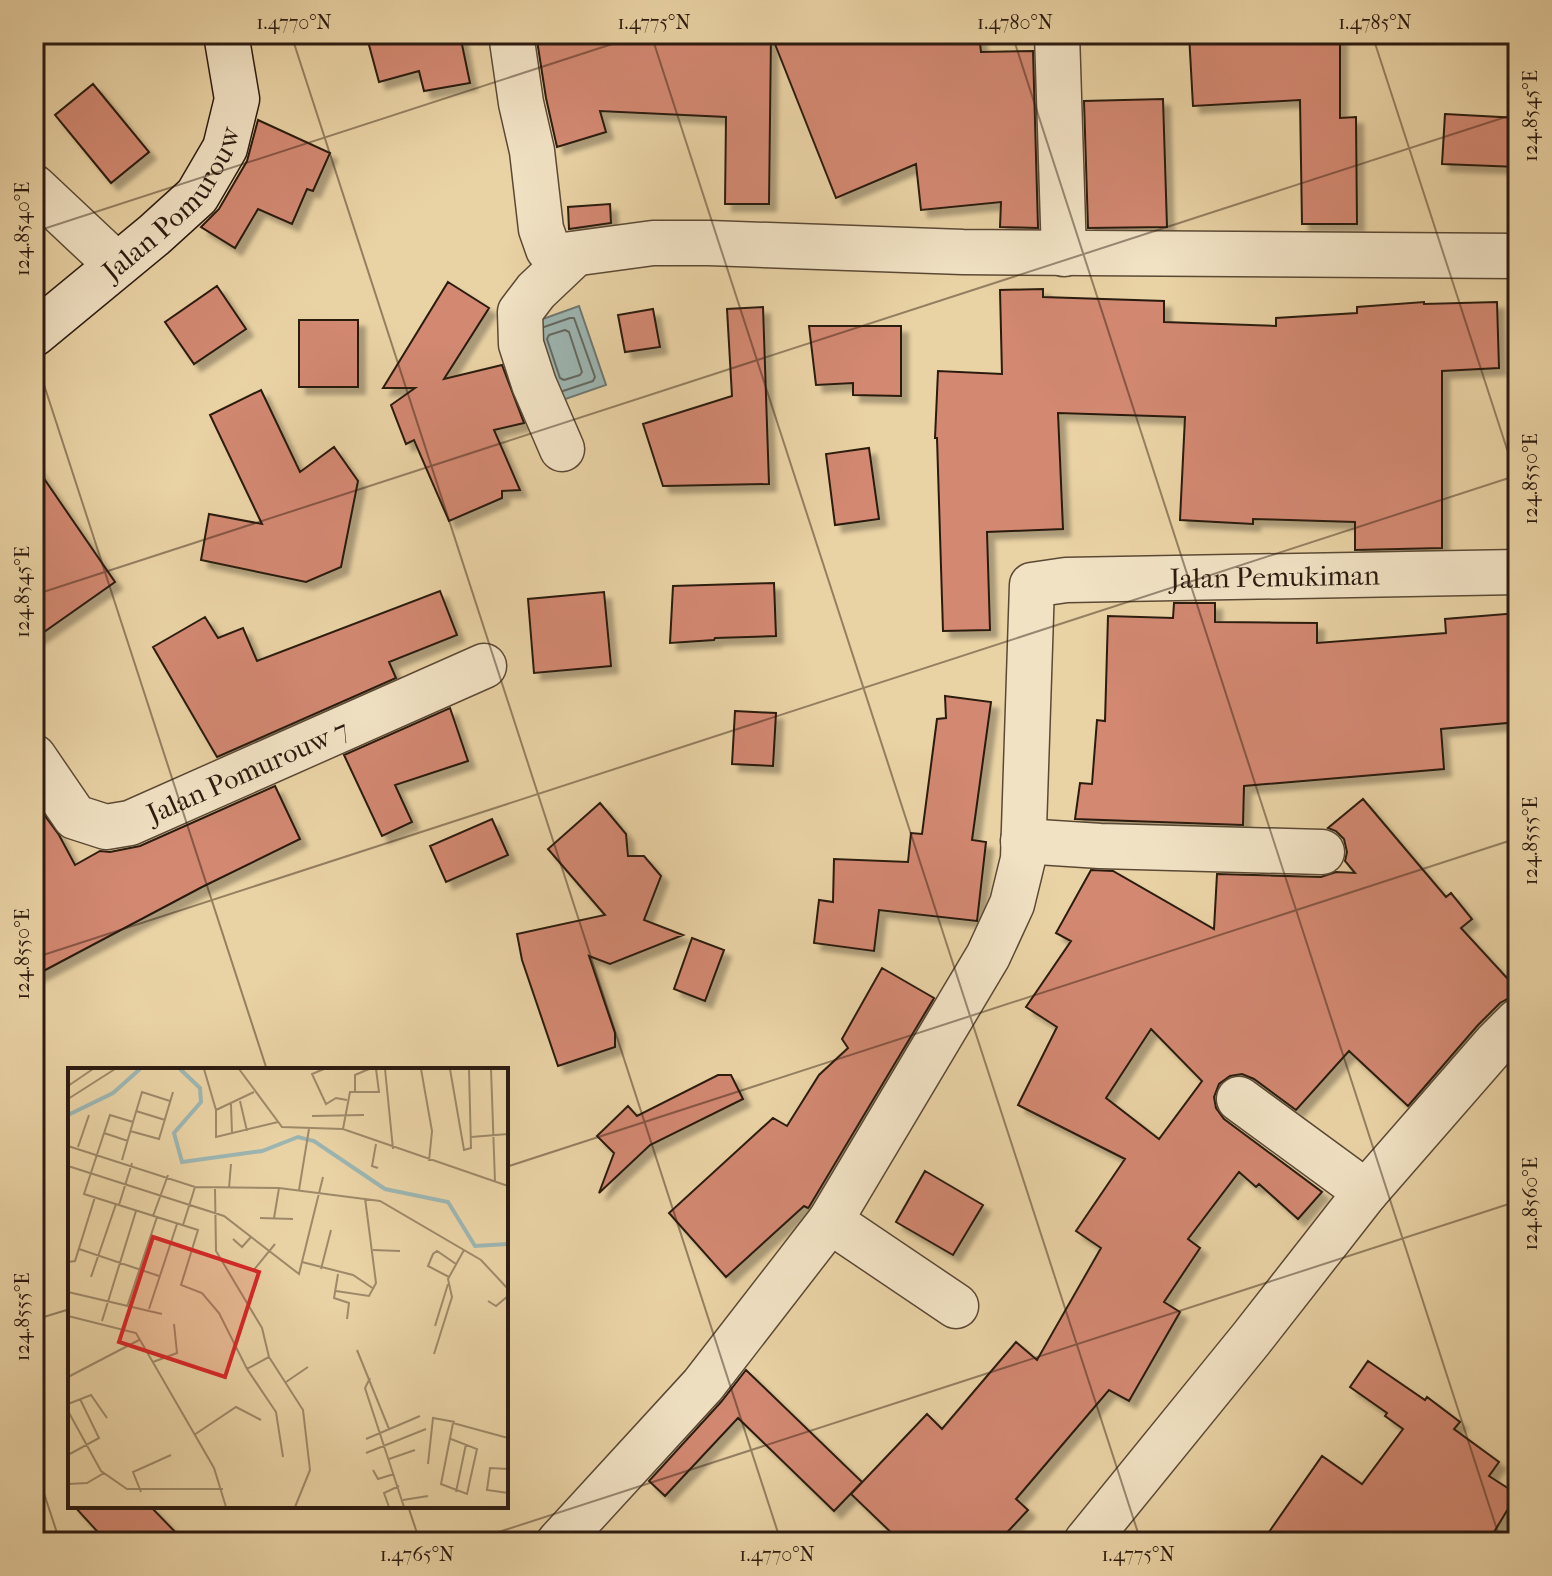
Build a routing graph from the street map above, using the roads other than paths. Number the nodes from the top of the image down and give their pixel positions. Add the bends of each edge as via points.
1 (226, 34) edge
2 (511, 34) edge
3 (1057, 34) edge
4 (34, 187) edge
5 (575, 254) junction
6 (1064, 254) junction
7 (1518, 256) edge
8 (117, 265) junction
9 (34, 334) edge
10 (562, 449) dead end
11 (1518, 572) edge
12 (484, 666) dead end
13 (34, 757) edge
14 (1023, 841) junction
15 (1322, 852) dead end
16 (1507, 1032) edge
17 (1239, 1099) dead end
18 (1366, 1192) junction
19 (830, 1221) junction
20 (956, 1306) dead end
21 (559, 1542) edge
22 (1086, 1542) edge

1 - 8 street, Jalan Pomurouw via 237,99 225,148 197,196
2 - 5 street via 541,229 548,249 557,256
3 - 6 street
4 - 8 street
5 - 6 street via 695,243
5 - 10 street via 520,312 521,344
6 - 7 street
8 - 9 street, Jalan Pomurouw
11 - 14 street, Jalan Pemukiman via 1066,580 1032,585
12 - 13 street, Jalan Pomurouw 7 via 130,823 106,827 75,817
14 - 15 street
14 - 19 street via 1012,904 988,956
16 - 18 street
17 - 18 street
18 - 22 street
19 - 20 street
19 - 21 street via 703,1385

